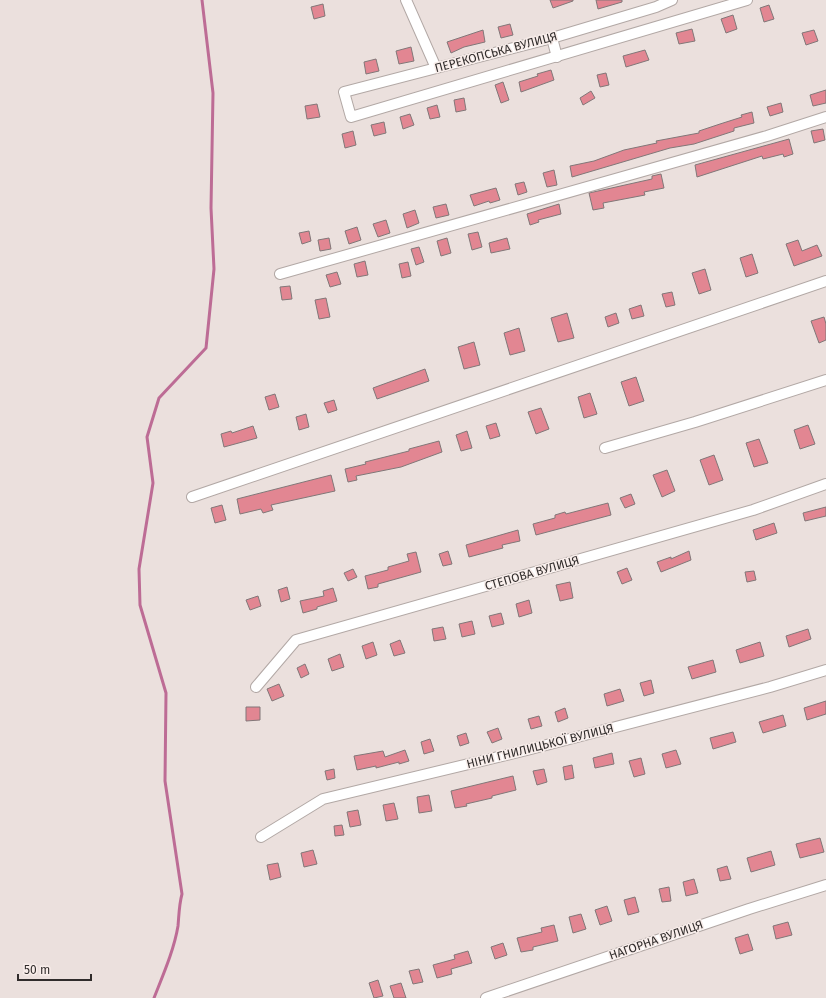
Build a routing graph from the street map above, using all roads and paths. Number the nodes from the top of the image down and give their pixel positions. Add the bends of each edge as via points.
1 (406, 0) edge
2 (672, 0) edge
3 (747, 0) edge
4 (552, 38) junction
5 (557, 57) junction
6 (436, 68) junction
7 (826, 117) edge
8 (280, 274) dead end
9 (826, 281) edge
10 (826, 380) edge
11 (605, 448) dead end
12 (826, 484) edge
13 (192, 497) dead end
14 (826, 670) edge
15 (256, 687) dead end
16 (261, 837) dead end
17 (826, 885) edge
18 (486, 998) edge

1 - 6 street
2 - 4 street, ПЕРЕКОПСЬКА ВУЛИЦЯ
3 - 5 street
4 - 5 street
4 - 6 street, ПЕРЕКОПСЬКА ВУЛИЦЯ
5 - 6 street, ПЕРЕКОПСЬКА ВУЛИЦЯ via 351,117 344,92
7 - 8 street
9 - 13 street
10 - 11 street
12 - 15 street, СТЕПОВА ВУЛИЦЯ via 753,510 296,640
14 - 16 street, НІНИ ГНИЛИЦЬКОЇ ВУЛИЦЯ via 770,687 323,799
17 - 18 street, НАГОРНА ВУЛИЦЯ via 749,908

